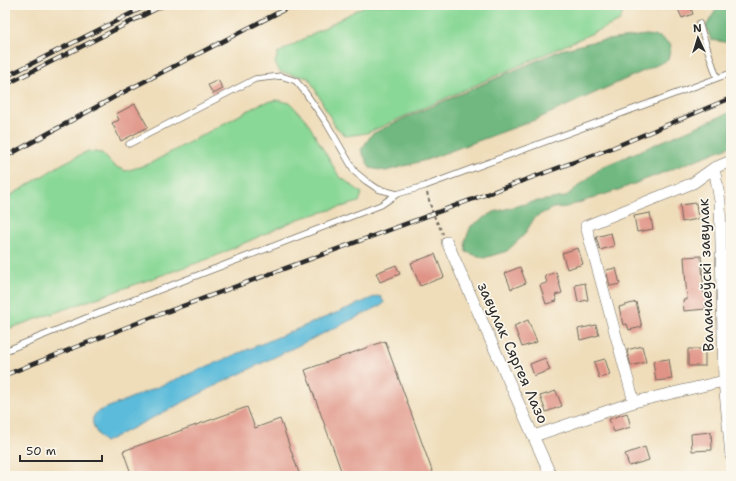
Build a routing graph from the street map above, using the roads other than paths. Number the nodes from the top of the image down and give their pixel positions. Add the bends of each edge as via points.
1 (699, 22) dead end
2 (731, 73) edge
3 (717, 78) junction
4 (129, 144) dead end
5 (731, 161) edge
6 (714, 168) junction
7 (397, 194) junction
8 (447, 242) road end
9 (5, 351) edge
10 (724, 380) junction
11 (634, 402) junction
12 (534, 436) junction
13 (731, 456) edge
14 (551, 476) edge

1 - 3 lane
2 - 3 lane
3 - 7 lane via 425,186
4 - 7 lane via 255,79 281,76 296,81 305,92 327,124 354,172 378,188
5 - 6 street
6 - 10 street, Валачаеўскі завулак via 720,201
6 - 11 street via 693,183 586,226
7 - 9 lane via 381,205
8 - 12 street, завулак Сяргея Лазо
10 - 11 street
10 - 13 street, Валачаеўскі завулак
11 - 12 street
12 - 14 street, завулак Сяргея Лазо

